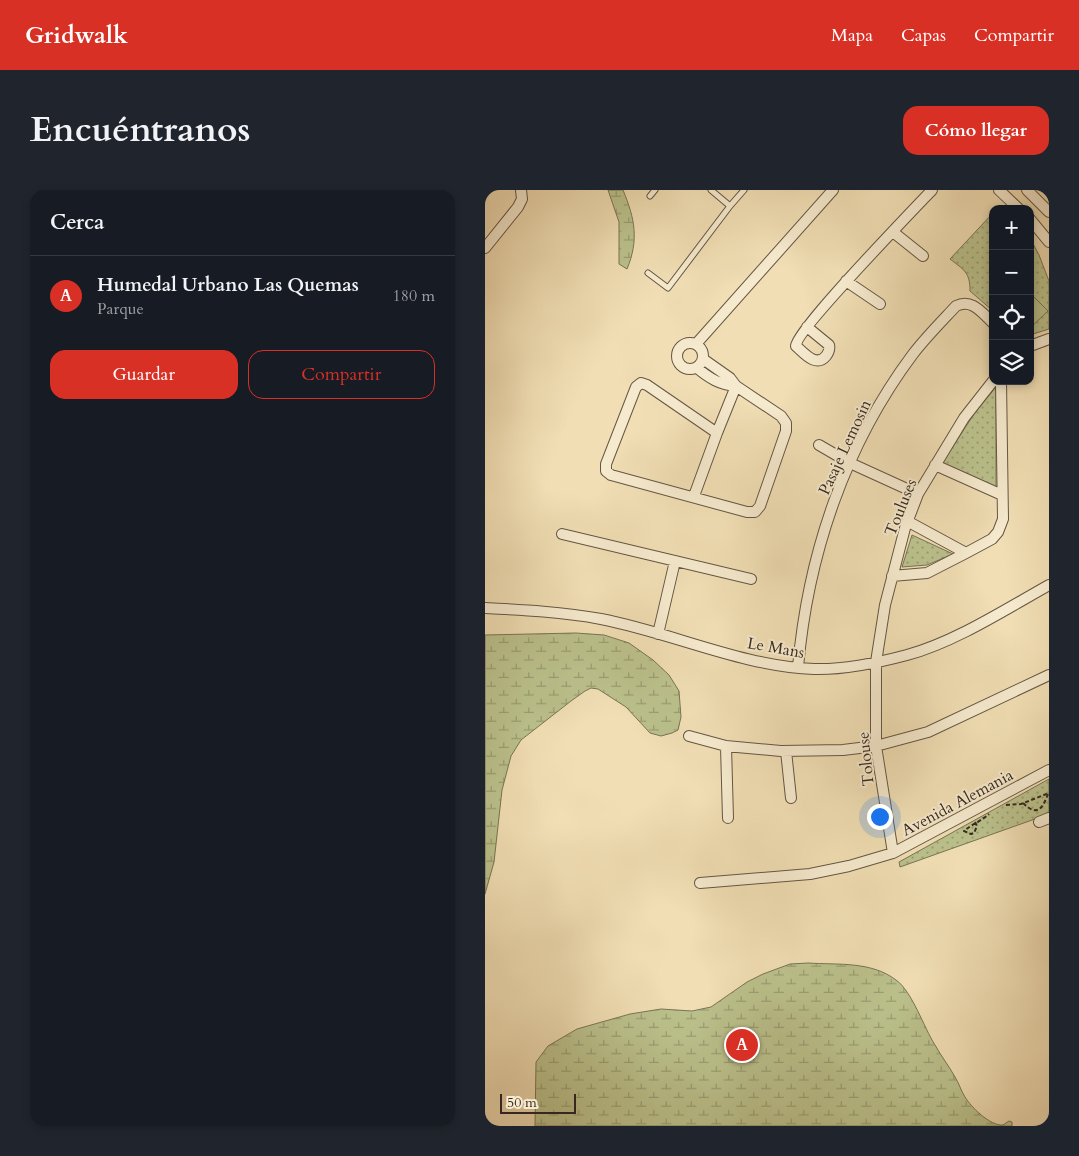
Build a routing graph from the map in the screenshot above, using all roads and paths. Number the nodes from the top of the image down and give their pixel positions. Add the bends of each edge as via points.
1 (521, 190) edge
2 (655, 190) edge
3 (711, 190) edge
4 (744, 190) edge
5 (833, 190) edge
6 (932, 190) edge
7 (999, 190) edge
8 (1027, 190) edge
9 (650, 196) dead end
10 (1015, 205) edge
11 (730, 206) junction
12 (1049, 212) edge
13 (1034, 224) edge
14 (893, 232) junction
15 (1049, 242) edge
16 (485, 248) edge
17 (923, 256) dead end
18 (648, 273) dead end
19 (846, 281) junction
20 (880, 304) dead end
21 (989, 319) edge
22 (807, 327) dead end
23 (1049, 339) edge
24 (696, 344) junction
25 (1034, 345) edge
26 (703, 359) junction
27 (697, 368) junction
28 (990, 385) edge
29 (1001, 385) edge
30 (736, 386) junction
31 (717, 433) junction
32 (819, 445) dead end
33 (850, 463) junction
34 (935, 465) junction
35 (918, 494) junction
36 (1003, 495) junction
37 (694, 496) junction
38 (907, 521) junction
39 (562, 534) dead end
40 (966, 553) junction
41 (675, 561) junction
42 (892, 576) junction
43 (751, 579) dead end
44 (1049, 585) edge
45 (485, 608) edge
46 (658, 634) junction
47 (876, 662) junction
48 (798, 667) junction
49 (1049, 675) edge
50 (689, 736) dead end
51 (726, 746) junction
52 (876, 746) junction
53 (786, 751) junction
54 (1049, 770) edge
55 (1048, 794) edge
56 (791, 798) dead end
57 (1023, 803) junction
58 (1003, 805) dead end
59 (989, 814) dead end
60 (728, 818) dead end
61 (975, 822) junction
62 (893, 853) junction
63 (700, 882) dead end

1 - 16 street via 522,199 518,206
2 - 9 lane
3 - 11 lane
4 - 11 lane
5 - 24 street
6 - 14 street
7 - 10 street
8 - 12 street
11 - 18 lane via 668,288
13 - 15 street
14 - 17 street
14 - 19 street
19 - 20 street
19 - 22 street
21 - 33 street, Pasaje Lemosin via 972,304 956,306 900,373
23 - 25 street
24 - 26 street via 703,353
24 - 27 street via 685,343 676,356 686,369
26 - 27 street
26 - 30 street
27 - 30 street via 713,380
28 - 34 street, Touluses via 964,418
29 - 36 street
30 - 31 street
30 - 37 street via 781,416 786,423 760,506 755,512 747,512
31 - 37 street
31 - 37 street via 641,383 636,387 606,464 606,471 611,475
32 - 33 street
33 - 35 street
33 - 48 street, Pasaje Lemosin via 831,508 816,558
34 - 35 street, Touluses
34 - 36 street
35 - 38 street, Touluses
36 - 40 street via 1003,519 998,532 988,542
38 - 40 street
38 - 42 street, Touluses
39 - 41 street
40 - 42 street via 927,573
41 - 43 street
41 - 46 street
42 - 47 street, Touluses
44 - 47 street, Le Mans via 944,641 909,655
45 - 46 street, Le Mans via 601,619
46 - 48 street, Le Mans via 759,662
47 - 48 street, Le Mans via 843,668
47 - 52 street, Tolouse
49 - 52 street via 928,732
50 - 51 street
51 - 53 street
51 - 60 street
52 - 53 street
52 - 62 street, Tolouse
53 - 56 street
54 - 62 street, Avenida Alemania
55 - 57 path
55 - 57 path via 1039,810
57 - 58 path
59 - 61 path via 984,820
61 - 61 path via 969,826 964,831 974,833
62 - 63 street, Avenida Alemania via 810,874

